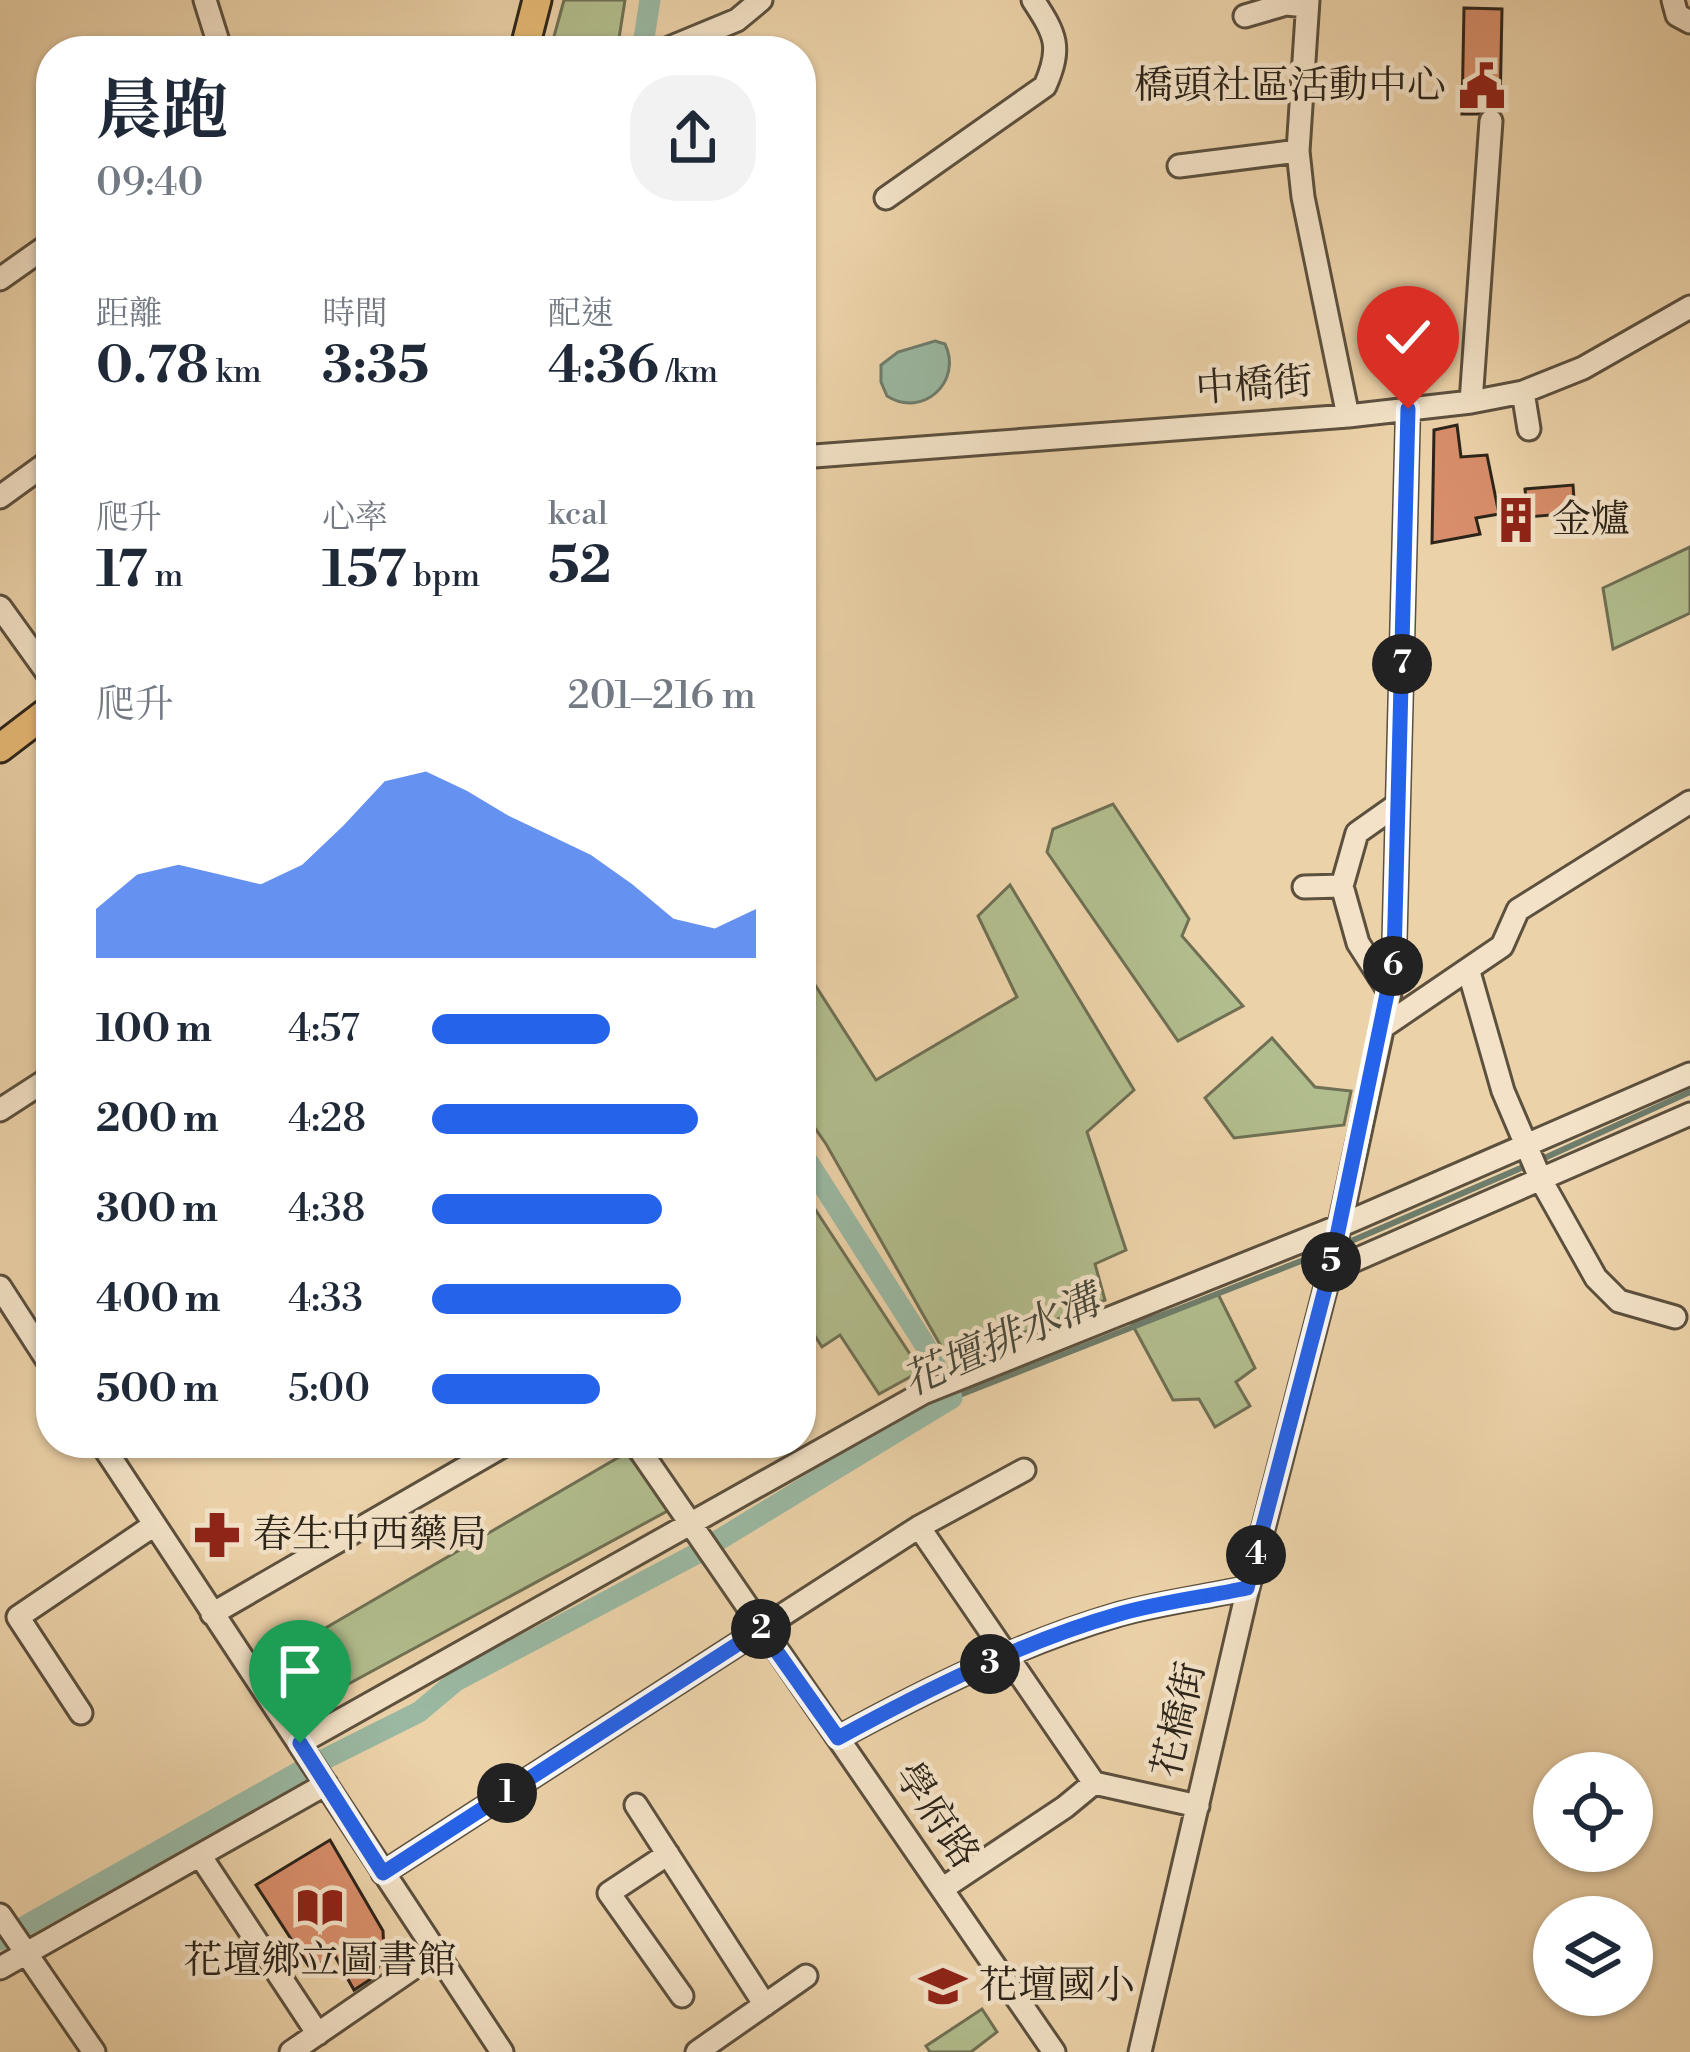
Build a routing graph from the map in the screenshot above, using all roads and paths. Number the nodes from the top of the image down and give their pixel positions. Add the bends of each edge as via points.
1 (205, 0) edge
2 (537, 0) edge
3 (761, 0) edge
4 (1033, 0) edge
5 (1656, 0) edge
6 (1308, 3) edge
7 (1680, 13) edge
8 (1245, 16) dead end
9 (216, 36) edge
10 (528, 36) edge
11 (698, 36) edge
12 (1491, 121) dead end
13 (1298, 151) junction
14 (1179, 166) dead end
15 (886, 198) dead end
16 (36, 254) edge
17 (0, 279) edge
18 (1690, 307) edge
19 (1523, 392) junction
20 (1471, 402) junction
21 (1408, 409) junction
22 (1348, 416) junction
23 (1529, 428) dead end
24 (816, 456) edge
25 (36, 471) edge
26 (0, 497) edge
27 (0, 607) edge
28 (36, 657) edge
29 (36, 720) edge
30 (0, 748) edge
31 (1690, 802) edge
32 (1398, 804) junction
33 (1342, 886) junction
34 (1304, 887) dead end
35 (1469, 972) junction
36 (1390, 993) junction
37 (1383, 1027) junction
38 (1690, 1073) edge
39 (36, 1087) edge
40 (0, 1110) edge
41 (1690, 1114) edge
42 (1527, 1145) junction
43 (1541, 1180) junction
44 (1337, 1227) junction
45 (1330, 1270) junction
46 (0, 1287) edge
47 (1675, 1317) dead end
48 (36, 1343) edge
49 (816, 1457) edge
50 (111, 1458) edge
51 (482, 1458) edge
52 (649, 1458) edge
53 (814, 1458) edge
54 (1024, 1469) dead end
55 (154, 1525) junction
56 (919, 1527) junction
57 (694, 1530) junction
58 (1247, 1588) junction
59 (212, 1614) junction
60 (761, 1629) junction
61 (1010, 1656) junction
62 (81, 1712) dead end
63 (838, 1738) junction
64 (300, 1743) junction
65 (1094, 1783) junction
66 (326, 1784) junction
67 (637, 1804) dead end
68 (1198, 1806) junction
69 (668, 1855) junction
70 (201, 1857) junction
71 (383, 1873) junction
72 (942, 1889) junction
73 (1, 1917) edge
74 (23, 1949) junction
75 (435, 1953) junction
76 (0, 1968) edge
77 (806, 1976) dead end
78 (682, 1996) dead end
79 (765, 2005) junction
80 (318, 2034) junction
81 (94, 2052) edge
82 (291, 2052) edge
83 (502, 2052) edge
84 (697, 2052) edge
85 (1054, 2052) edge
86 (1139, 2052) edge

1 - 9 street
2 - 10 main road
3 - 11 street
4 - 15 street via 1052,29 1057,59 1045,86
5 - 7 street
6 - 8 street
6 - 13 street
12 - 20 street
13 - 14 street
13 - 22 street
16 - 17 street
18 - 19 street, 中橋街
19 - 20 street, 中橋街
19 - 23 street
20 - 21 street, 中橋街
21 - 22 street, 中橋街
21 - 32 street, 花橋街
22 - 24 street, 中橋街
25 - 26 street
27 - 28 street
29 - 30 main road
31 - 35 street via 1518,910 1502,946
32 - 33 street via 1357,833
32 - 36 street, 花橋街
33 - 34 street
33 - 36 street via 1358,944
35 - 37 street
35 - 42 street
36 - 37 street, 花橋街
37 - 44 street, 花橋街
38 - 42 street
39 - 40 street
41 - 43 street
42 - 43 street
42 - 44 street
43 - 45 street
43 - 47 street via 1596,1278 1619,1301
44 - 45 street, 花橋街
44 - 49 street via 923,1393
45 - 58 street, 花橋街
46 - 48 street
50 - 55 street
51 - 59 street
52 - 57 street, 學府路
53 - 57 street
54 - 56 street
55 - 59 street
55 - 62 street via 18,1616
56 - 60 street
56 - 61 street
57 - 60 street, 學府路
57 - 64 street
58 - 61 street via 1119,1614
58 - 68 street, 花橋街
59 - 64 street
60 - 63 street, 學府路
60 - 71 street
61 - 63 street
61 - 65 street
63 - 72 street, 學府路
64 - 66 street
65 - 68 street
65 - 72 street
66 - 70 street
66 - 71 street
67 - 69 street
68 - 86 street, 花橋街
69 - 78 street via 609,1893
69 - 79 street
70 - 74 street
70 - 80 street
71 - 75 street
72 - 85 street, 學府路
73 - 74 street
74 - 76 street
74 - 81 street
75 - 80 street
75 - 83 street
77 - 79 street
79 - 84 street
80 - 82 street

